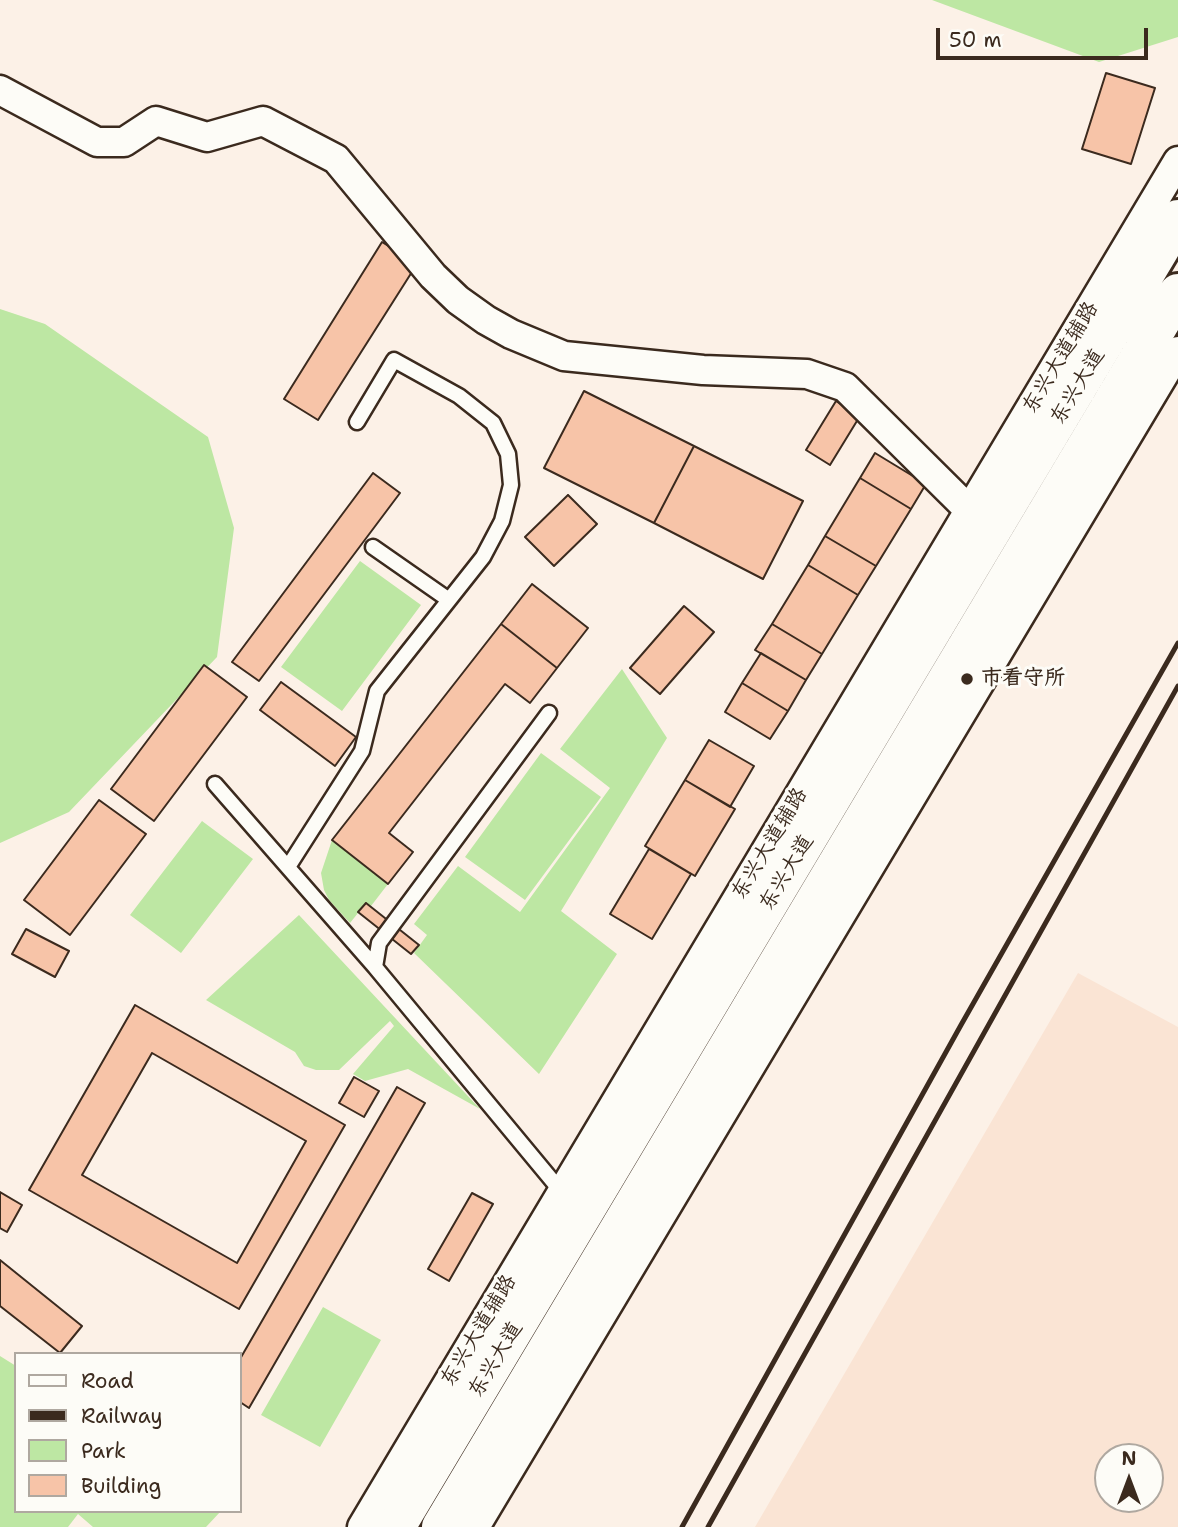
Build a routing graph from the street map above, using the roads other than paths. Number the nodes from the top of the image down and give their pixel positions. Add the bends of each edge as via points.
1 (0, 90) edge
2 (1178, 161) edge
3 (1178, 219) edge
4 (1178, 293) edge
5 (1178, 351) edge
6 (1086, 374) junction
7 (1032, 406) junction
8 (357, 422) dead end
9 (970, 510) junction
10 (373, 547) dead end
11 (1052, 561) junction
12 (997, 596) junction
13 (449, 600) junction
14 (856, 701) junction
15 (549, 713) dead end
16 (845, 777) junction
17 (215, 784) dead end
18 (288, 867) junction
19 (760, 919) junction
20 (374, 967) junction
21 (696, 968) junction
22 (765, 1013) junction
23 (591, 1220) junction
24 (362, 1527) edge
25 (396, 1527) edge
26 (441, 1527) edge
27 (475, 1527) edge

1 - 9 street via 97,142 124,142 156,121 207,137 263,121 336,159 433,276 458,300 511,334 564,356 703,370 807,374 845,387
2 - 7 street, 东兴大道辅路
3 - 6 main road, 东兴大道
4 - 12 main road, 东兴大道
5 - 11 street
6 - 7 street
6 - 16 main road, 东兴大道
7 - 9 street, 东兴大道辅路
8 - 13 lane via 394,360 459,396 493,424 508,454 511,485 502,521 483,557
9 - 14 street, 东兴大道辅路
10 - 13 lane
11 - 12 street
11 - 22 street
12 - 22 main road, 东兴大道
13 - 18 lane via 377,691 362,751
14 - 16 street
14 - 21 street, 东兴大道辅路
15 - 20 lane via 379,943
16 - 19 main road, 东兴大道
17 - 18 lane
18 - 20 lane
19 - 21 street
19 - 23 main road, 东兴大道
20 - 23 lane
21 - 23 street, 东兴大道辅路
22 - 23 main road, 东兴大道
22 - 27 street
23 - 24 street, 东兴大道辅路
23 - 25 main road, 东兴大道
23 - 26 main road, 东兴大道

